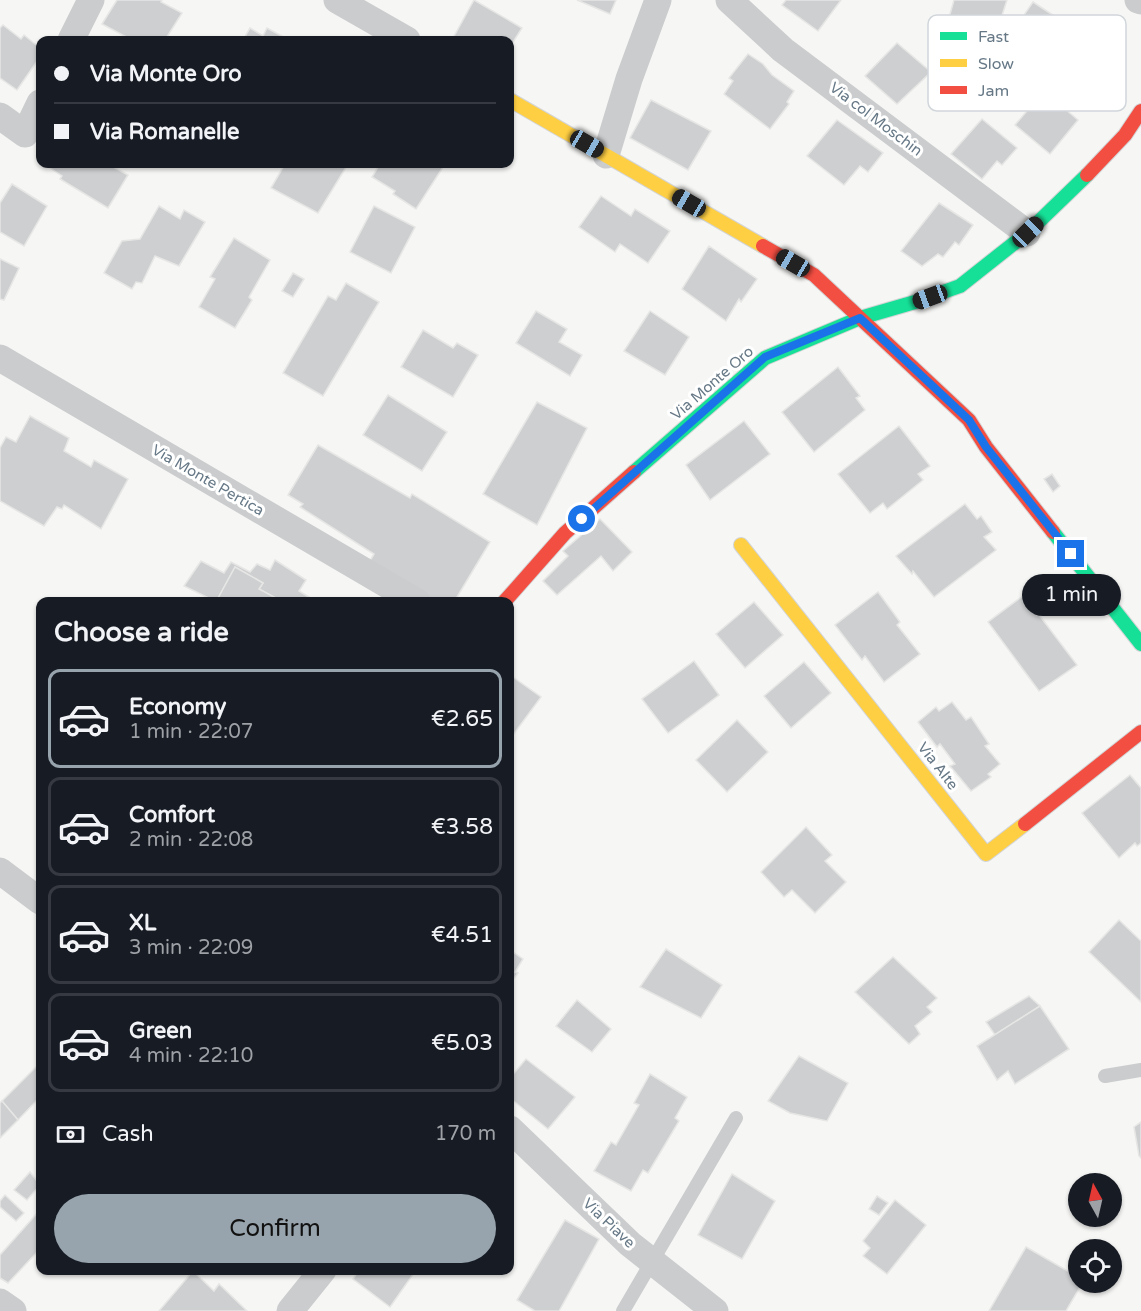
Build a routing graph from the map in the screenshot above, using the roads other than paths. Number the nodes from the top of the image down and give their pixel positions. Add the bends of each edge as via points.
1 (91, 0) edge
2 (337, 0) edge
3 (658, 0) edge
4 (729, 0) edge
5 (73, 36) edge
6 (400, 36) edge
7 (514, 102) edge
8 (36, 111) edge
9 (1141, 111) edge
10 (0, 116) edge
11 (606, 155) junction
12 (1028, 232) junction
13 (860, 318) junction
14 (0, 358) edge
15 (741, 545) dead end
16 (408, 597) edge
17 (508, 597) edge
18 (1141, 644) edge
19 (1141, 732) edge
20 (0, 871) edge
21 (36, 898) edge
22 (1141, 1070) edge
23 (1105, 1076) dead end
24 (736, 1118) dead end
25 (514, 1133) edge
26 (652, 1262) junction
27 (319, 1275) edge
28 (0, 1302) edge
29 (12, 1311) edge
30 (290, 1311) edge
31 (623, 1311) edge
32 (715, 1311) edge

1 - 5 street
2 - 6 street
3 - 11 street
4 - 12 street, Via col Moschin via 783,50
7 - 11 street
8 - 10 street via 25,134
9 - 12 street, Via Monte Oro via 1107,156
11 - 13 street via 814,275
12 - 13 street, Via Monte Oro via 960,286
13 - 17 street, Via Monte Oro via 765,357 565,533
13 - 18 street via 969,420
14 - 16 street, Via Monte Pertica
15 - 19 street, Via Alte via 986,854
20 - 21 street
22 - 23 lane
24 - 26 lane
25 - 26 street, Via Piave
26 - 31 lane
26 - 32 street, Via Piave
27 - 30 street
28 - 29 street

